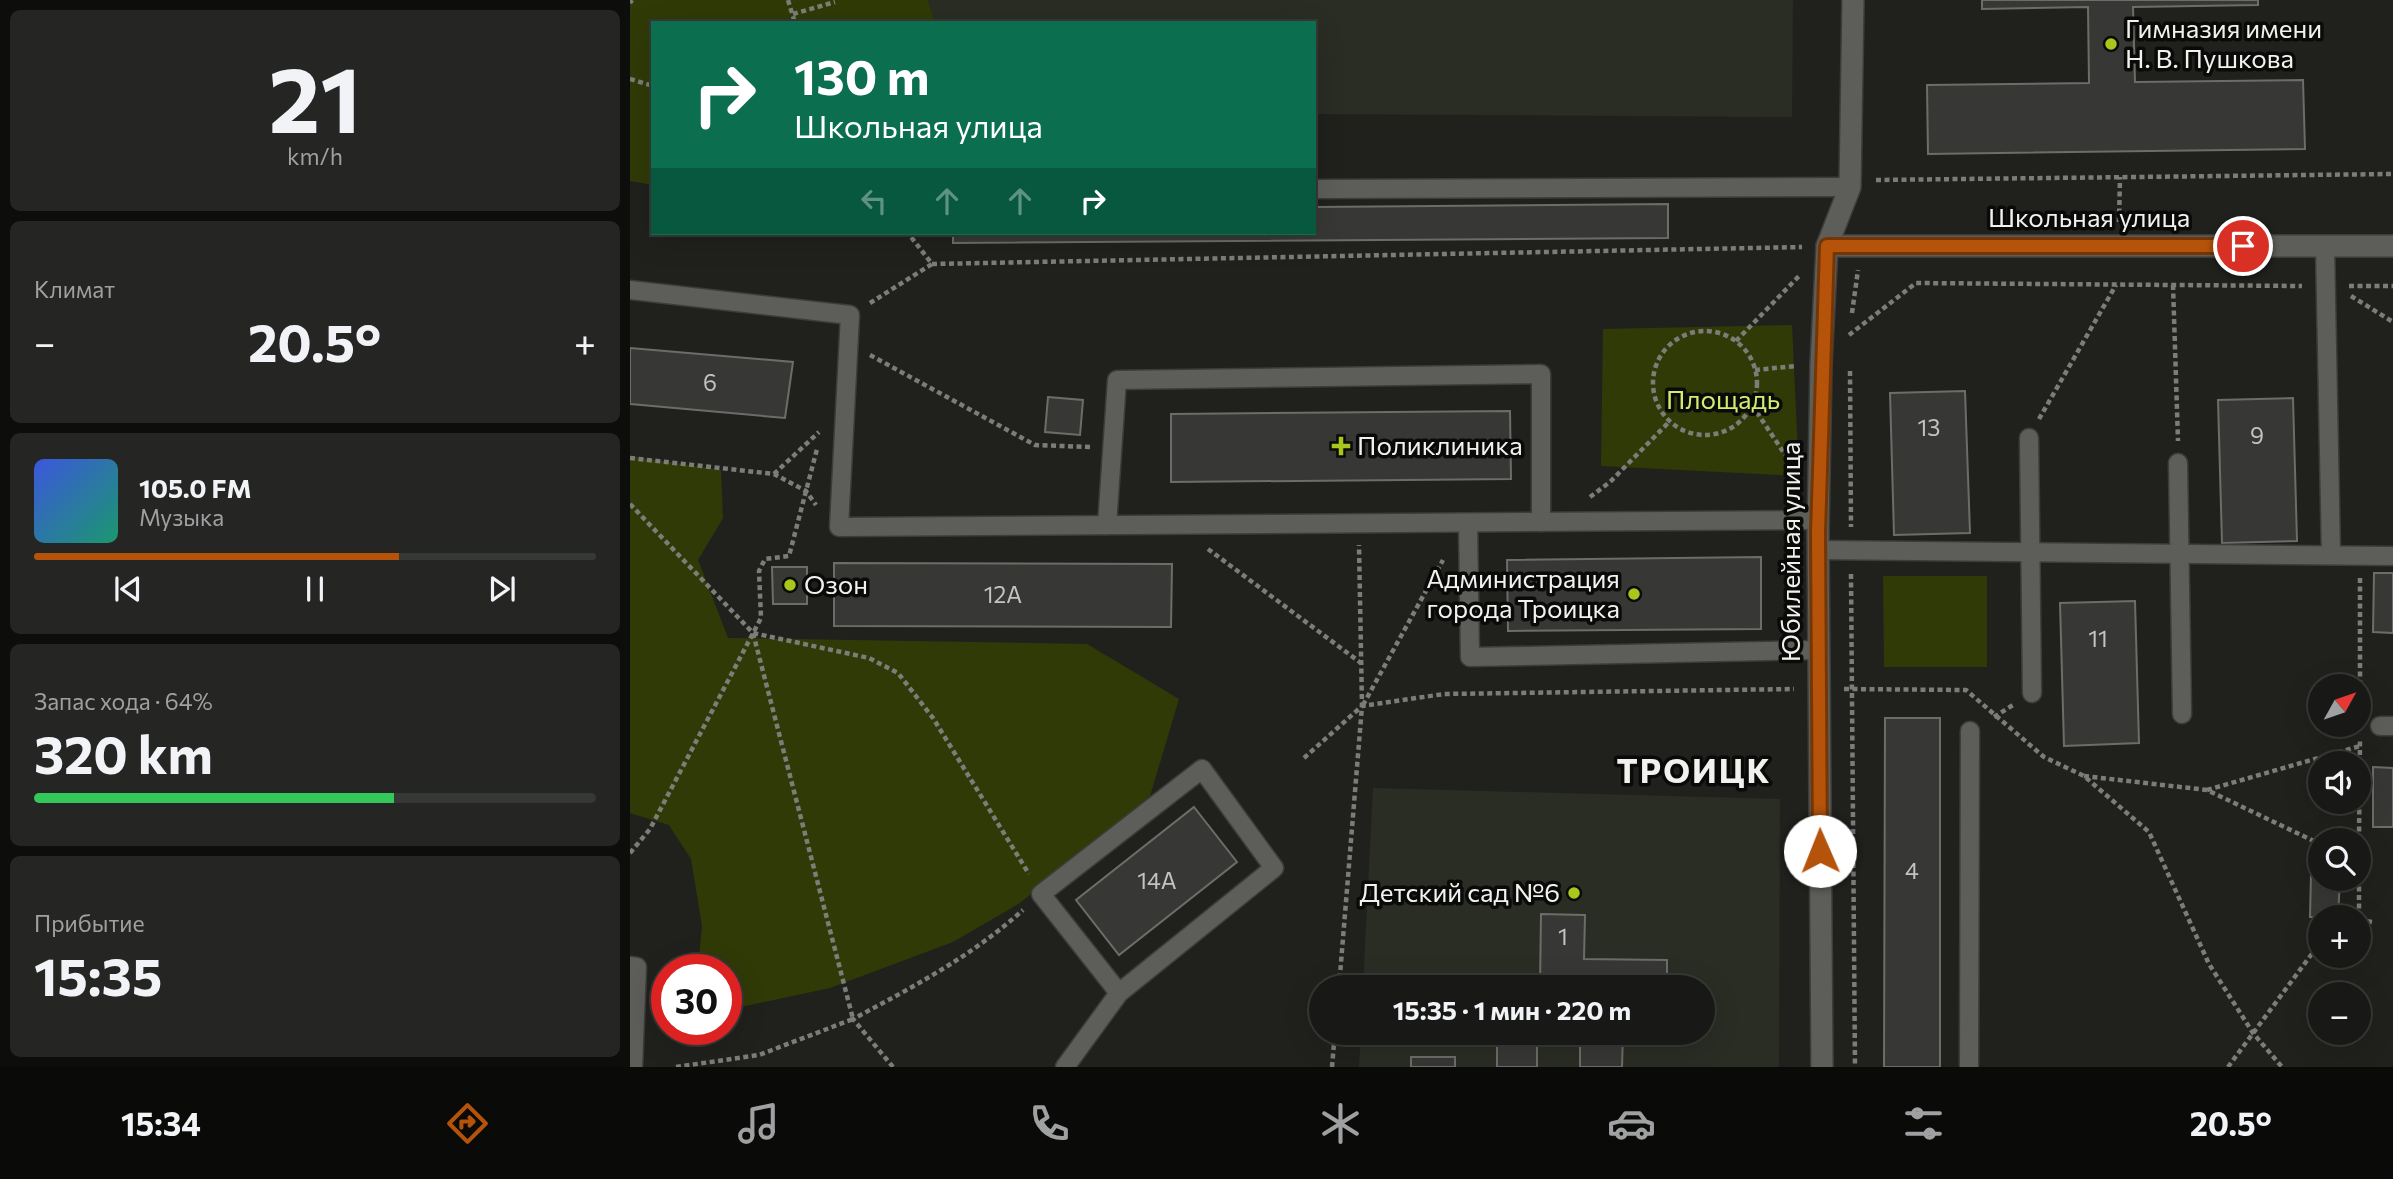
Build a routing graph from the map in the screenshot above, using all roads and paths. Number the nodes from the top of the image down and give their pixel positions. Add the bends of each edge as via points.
1 (788, 0) edge
2 (1853, 0) edge
3 (835, 2) dead end
4 (793, 14) junction
5 (795, 21) edge
6 (630, 79) edge
7 (651, 85) edge
8 (2393, 174) edge
9 (2120, 177) junction
10 (1876, 180) dead end
11 (1850, 187) junction
12 (1316, 189) edge
13 (2119, 223) dead end
14 (910, 235) edge
15 (1827, 246) junction
16 (2325, 246) junction
17 (2393, 246) edge
18 (932, 264) junction
19 (2116, 285) junction
20 (2173, 285) junction
21 (2330, 286) junction
22 (2393, 286) edge
23 (630, 290) edge
24 (850, 315) junction
25 (2393, 322) edge
26 (1736, 341) junction
27 (849, 344) junction
28 (1821, 364) junction
29 (1755, 370) junction
30 (1670, 421) junction
31 (2029, 438) joint
32 (1112, 448) junction
33 (630, 458) edge
34 (2178, 463) joint
35 (630, 504) edge
36 (1818, 520) junction
37 (1549, 522) junction
38 (1468, 523) junction
39 (1107, 525) junction
40 (1359, 534) dead end
41 (1201, 544) dead end
42 (1450, 548) dead end
43 (1818, 550) junction
44 (2030, 553) junction
45 (2179, 555) junction
46 (2330, 555) junction
47 (2360, 555) junction
48 (2393, 556) edge
49 (753, 634) junction
50 (1819, 650) junction
51 (1362, 663) junction
52 (2360, 674) edge
53 (2032, 693) joint
54 (1363, 706) junction
55 (2182, 714) dead end
56 (1970, 731) joint
57 (2360, 737) edge
58 (2360, 746) junction
59 (2084, 776) dead end
60 (2207, 790) junction
61 (2359, 828) edge
62 (2308, 838) edge
63 (630, 853) edge
64 (1041, 894) junction
65 (2308, 959) edge
66 (630, 966) edge
67 (1340, 975) edge
68 (1119, 993) junction
69 (853, 1019) junction
70 (1334, 1045) edge
71 (633, 1067) edge
72 (676, 1067) edge
73 (892, 1067) edge
74 (1065, 1067) edge
75 (1332, 1067) edge
76 (1822, 1067) edge
77 (1969, 1067) edge
78 (2228, 1067) edge

1 - 4 path
2 - 11 street, Юбилейная улица
3 - 4 path
4 - 5 path
6 - 7 path
8 - 9 path
9 - 10 path
9 - 13 path
11 - 12 lane
11 - 15 street, Юбилейная улица
14 - 18 path
15 - 16 street, Школьная улица
15 - 18 path
15 - 26 path
15 - 28 street, Юбилейная улица
16 - 17 street, Школьная улица
16 - 21 lane
18 - 24 path
19 - 20 path
19 - 28 path via 1916,283 1849,334
19 - 31 path
20 - 21 path
20 - 34 path
21 - 22 path
21 - 25 path
21 - 46 lane
23 - 24 lane
24 - 27 lane
26 - 29 path
26 - 30 path via 1705,330 1688,333 1662,353 1652,384
27 - 32 path via 1035,445
27 - 39 lane via 839,527
28 - 29 path
28 - 36 street, Юбилейная улица
29 - 30 path via 1752,405 1742,420 1727,430 1710,435 1692,433
30 - 37 path via 1610,482
31 - 44 lane
32 - 37 lane via 1117,380 1541,374
32 - 39 lane
33 - 49 path via 774,474 821,429 789,556 765,559 759,571 761,618
34 - 45 lane
35 - 49 path
36 - 37 lane
36 - 43 street, Юбилейная улица
37 - 38 lane
38 - 39 lane
38 - 50 lane via 1470,657
40 - 51 path
41 - 51 path
42 - 54 path
43 - 44 lane
43 - 50 street, Юбилейная улица
44 - 45 lane
44 - 53 lane
45 - 46 lane
45 - 55 lane
46 - 47 lane
47 - 48 lane
47 - 52 path
49 - 63 path via 650,828
49 - 64 path via 869,657 898,673 933,718
49 - 69 path
50 - 76 street, Юбилейная улица
51 - 54 path
53 - 56 path
54 - 67 path
56 - 77 lane
57 - 58 path
58 - 60 path
58 - 61 path
59 - 60 path
60 - 62 path
64 - 68 lane
64 - 68 lane via 1202,769 1275,868
64 - 69 path via 998,932 934,976
65 - 78 path
66 - 71 lane via 637,967
68 - 74 lane
69 - 72 path via 759,1055
69 - 73 path
70 - 75 path

